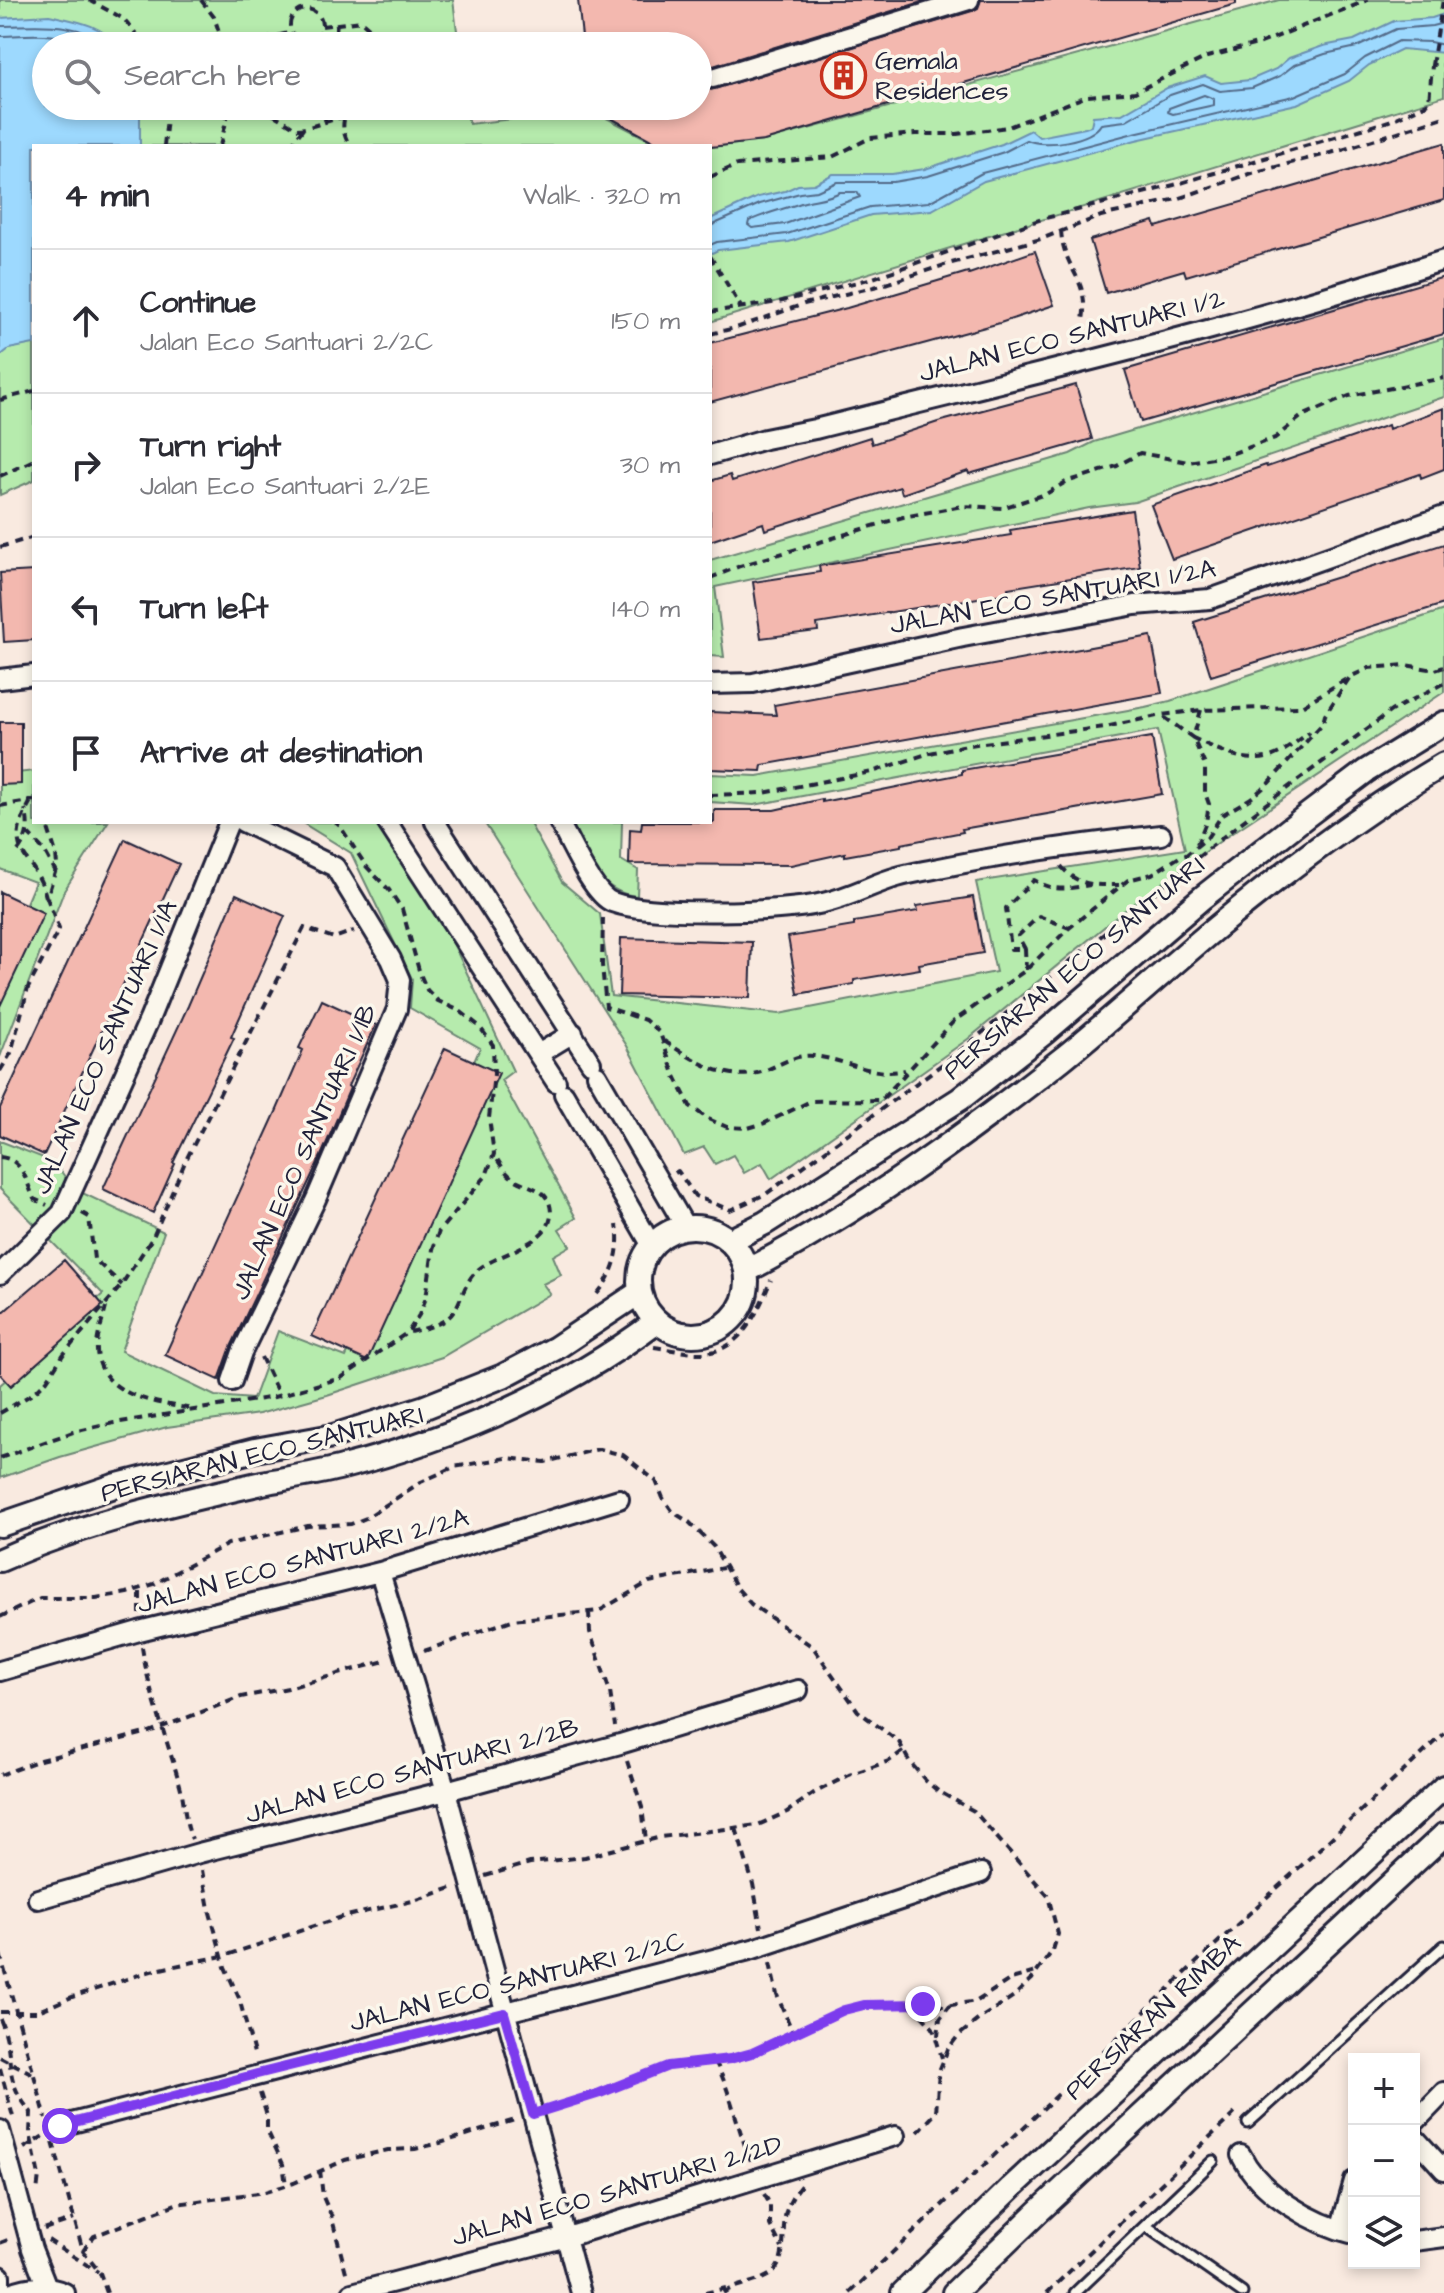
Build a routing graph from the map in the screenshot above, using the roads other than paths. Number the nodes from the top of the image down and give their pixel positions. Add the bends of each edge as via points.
1 (969, 0) edge
2 (713, 78) dead end
3 (1444, 260) edge
4 (712, 454) edge
5 (1444, 516) edge
6 (32, 675) edge
7 (0, 679) edge
8 (712, 684) edge
9 (1444, 723) edge
10 (1444, 764) edge
11 (228, 824) edge
12 (247, 824) edge
13 (388, 824) edge
14 (436, 824) edge
15 (560, 824) edge
16 (1161, 835) dead end
17 (573, 1033) junction
18 (540, 1053) junction
19 (686, 1228) junction
20 (729, 1241) junction
21 (652, 1246) junction
22 (746, 1271) junction
23 (0, 1274) edge
24 (640, 1292) junction
25 (657, 1321) junction
26 (232, 1381) dead end
27 (619, 1499) dead end
28 (0, 1525) edge
29 (0, 1560) edge
30 (380, 1572) junction
31 (0, 1671) edge
32 (798, 1690) dead end
33 (1444, 1787) edge
34 (446, 1791) junction
35 (1444, 1835) edge
36 (981, 1873) dead end
37 (38, 1899) dead end
38 (1442, 1951) edge
39 (504, 2013) junction
40 (1444, 2092) edge
41 (1420, 2117) edge
42 (1248, 2123) dead end
43 (55, 2129) road end
44 (0, 2130) edge
45 (900, 2141) road end
46 (1420, 2144) edge
47 (1241, 2155) dead end
48 (1213, 2161) dead end
49 (1444, 2170) edge
50 (1352, 2197) edge
51 (1146, 2226) junction
52 (1347, 2232) edge
53 (567, 2237) junction
54 (1444, 2237) edge
55 (1420, 2240) edge
56 (0, 2276) edge
57 (350, 2286) edge
58 (56, 2290) edge
59 (0, 2293) edge
60 (11, 2293) edge
61 (581, 2293) edge
62 (903, 2293) edge
63 (954, 2293) edge
64 (1075, 2293) edge
65 (1242, 2293) edge

1 - 2 street
3 - 4 street, JALAN ECO SANTUARI 1/2 via 1221,325
5 - 8 street, JALAN ECO SANTUARI 1/2A via 1210,599 1135,605 753,683
6 - 7 street
9 - 20 street, PERSIARAN ECO SANTUARI via 1366,771 1294,826 960,1099 802,1201
10 - 22 street via 1385,798 1224,921 978,1123 858,1206
11 - 23 street, JALAN ECO SANTUARI 1/1A via 149,1020 62,1213
12 - 26 street, JALAN ECO SANTUARI 1/1B via 335,867 400,980 397,1009
13 - 18 street
14 - 17 street
15 - 16 street via 609,901 699,911 820,904 896,877 1049,847
17 - 18 street
17 - 19 street
18 - 21 street
19 - 20 street via 717,1232
19 - 21 street
20 - 22 street
21 - 24 street via 641,1268
22 - 25 street via 742,1304 720,1328 687,1334
24 - 25 street
24 - 28 street, PERSIARAN ECO SANTUARI via 556,1348 425,1407 333,1436 114,1486
25 - 29 street, PERSIARAN ECO SANTUARI via 621,1348 517,1406 438,1438 339,1468 123,1516
27 - 30 street, JALAN ECO SANTUARI 2/2A
30 - 31 street, JALAN ECO SANTUARI 2/2A
30 - 34 street
32 - 34 street, JALAN ECO SANTUARI 2/2B
33 - 62 street, PERSIARAN RIMBA
34 - 37 street, JALAN ECO SANTUARI 2/2B
34 - 39 street
35 - 63 street
36 - 39 street, JALAN ECO SANTUARI 2/2C via 753,1949
38 - 42 lane
39 - 43 street, JALAN ECO SANTUARI 2/2C
39 - 53 street
40 - 41 street
44 - 58 street via 34,2259
45 - 53 street, JALAN ECO SANTUARI 2/2D
46 - 49 street
47 - 52 street via 1254,2175 1299,2211 1321,2225
48 - 51 lane
50 - 52 street
51 - 64 lane
51 - 65 lane
53 - 57 street, JALAN ECO SANTUARI 2/2D
53 - 61 street
54 - 55 street
56 - 59 street
58 - 60 street via 35,2286

